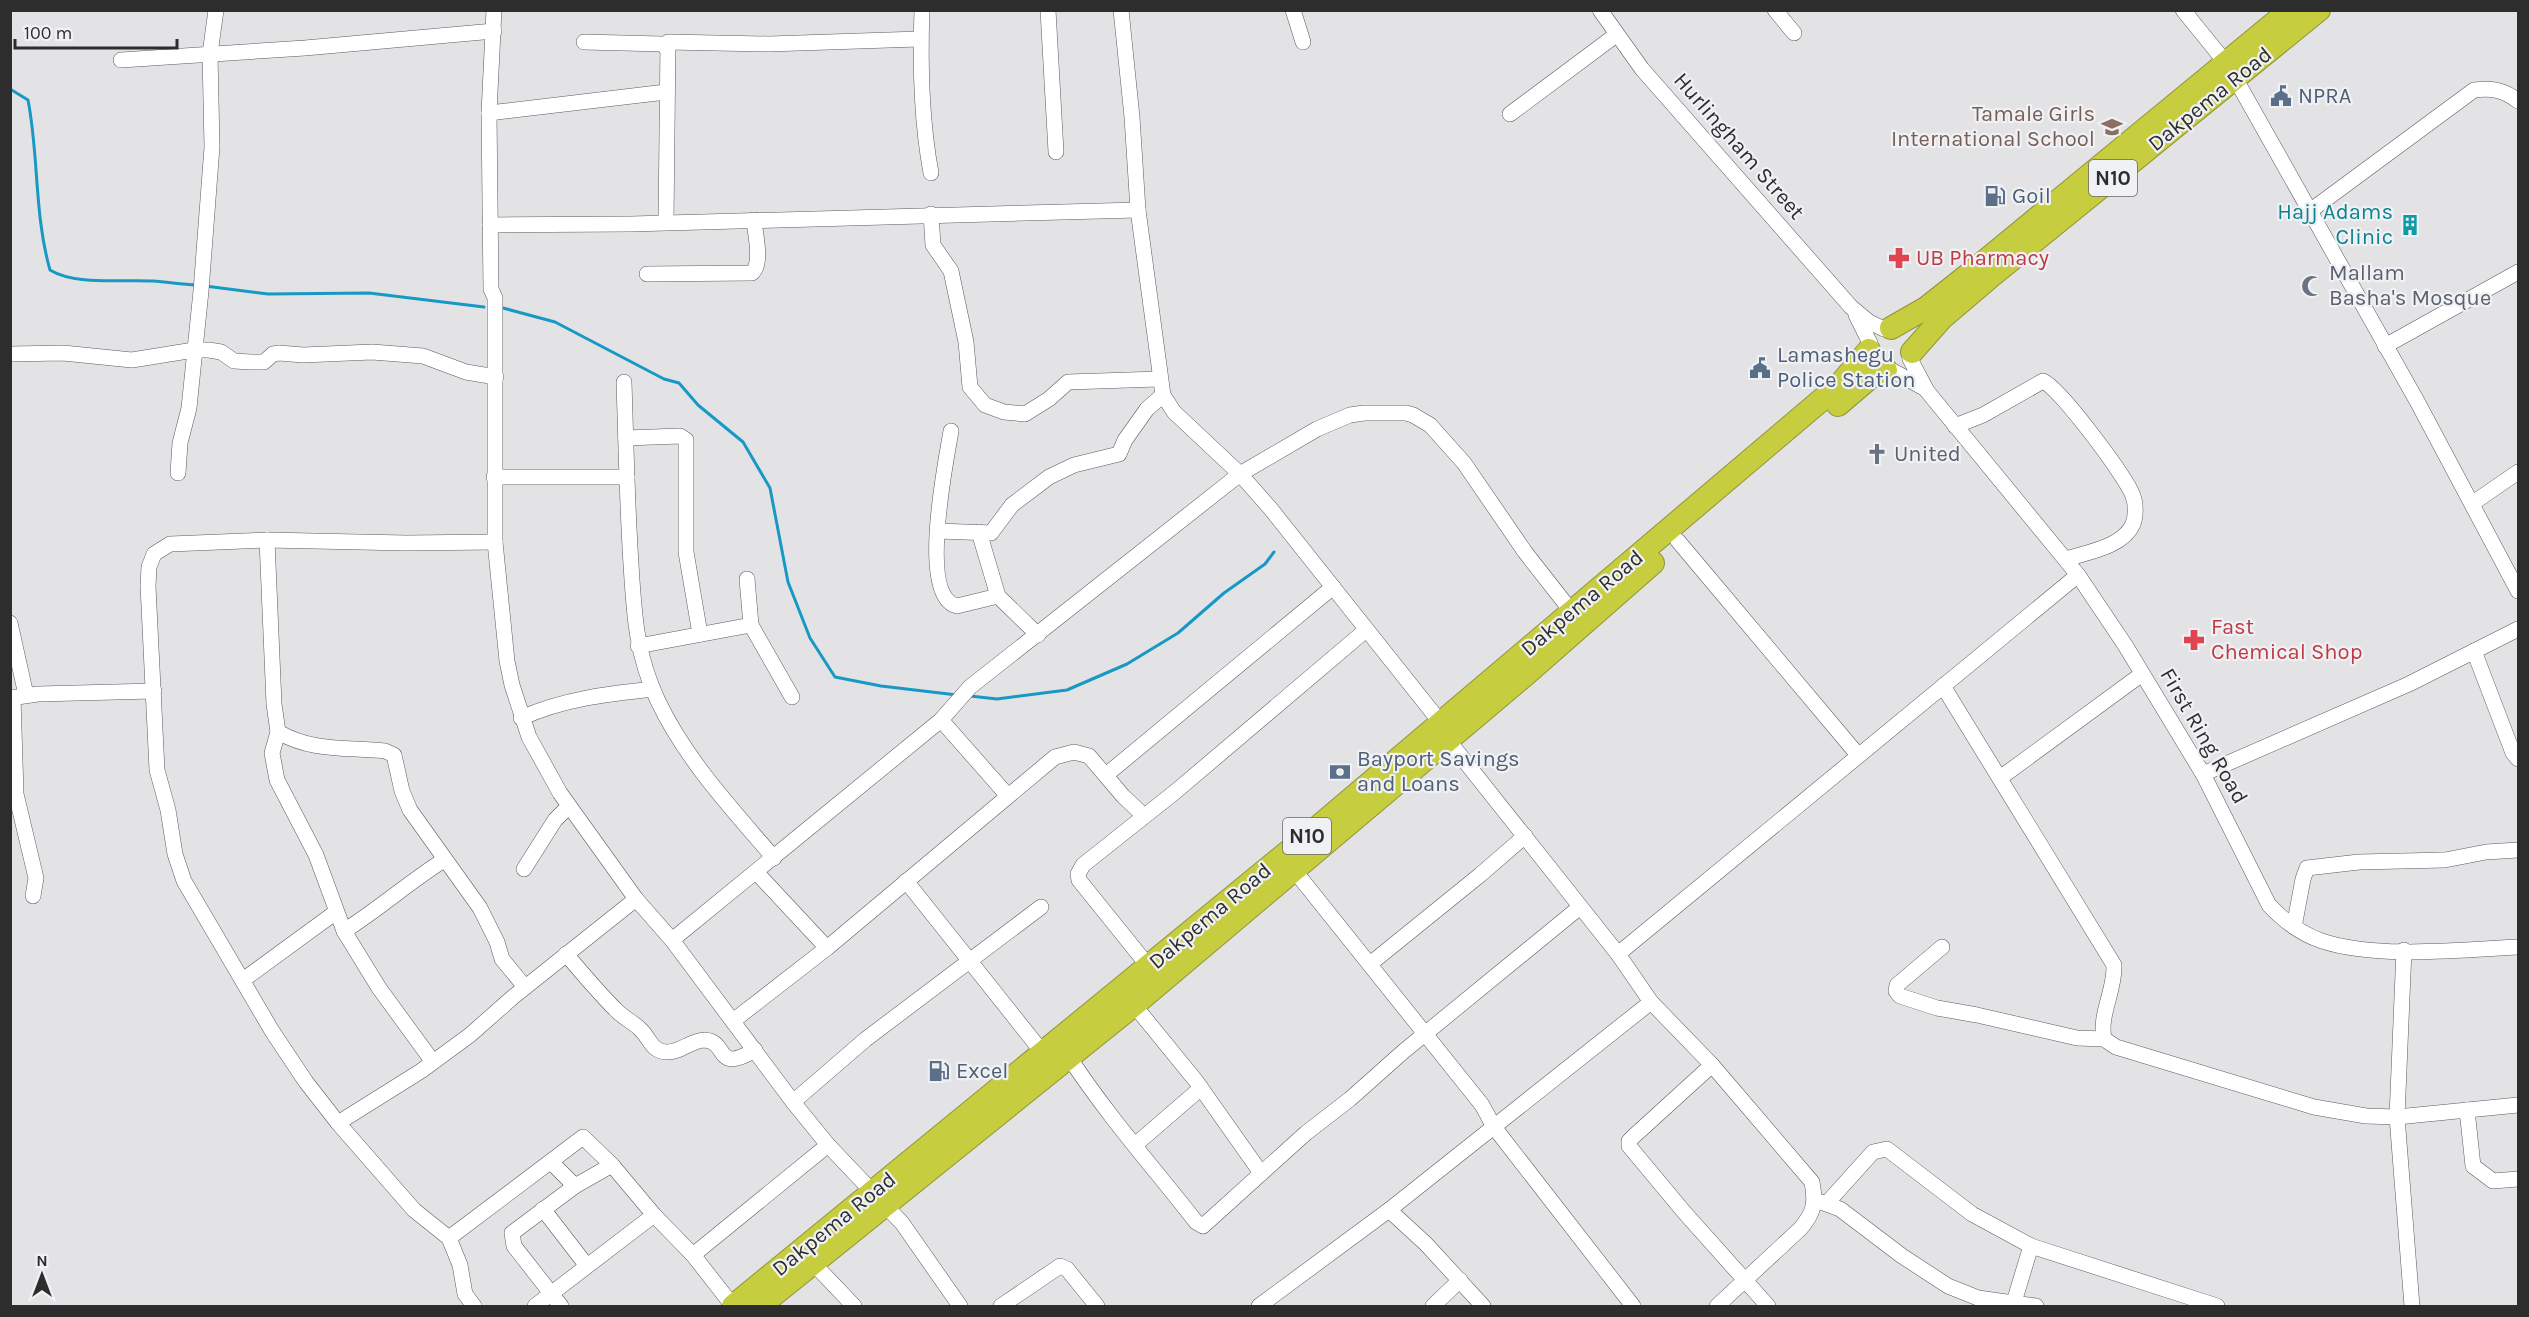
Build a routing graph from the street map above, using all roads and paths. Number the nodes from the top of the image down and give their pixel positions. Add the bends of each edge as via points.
1 (216, 10) edge
2 (494, 10) edge
3 (922, 10) edge
4 (1048, 10) edge
5 (1122, 10) edge
6 (1293, 10) edge
7 (1600, 10) edge
8 (1775, 10) edge
9 (2183, 10) edge
10 (2290, 10) edge
11 (2319, 10) edge
12 (494, 31) junction
13 (1794, 33) dead end
14 (1616, 35) junction
15 (920, 39) junction
16 (584, 42) dead end
17 (1304, 42) dead end
18 (667, 49) junction
19 (210, 54) junction
20 (121, 60) dead end
21 (2231, 70) junction
22 (666, 92) junction
23 (2518, 101) edge
24 (489, 112) junction
25 (1510, 114) dead end
26 (1056, 152) dead end
27 (931, 173) dead end
28 (1138, 210) junction
29 (2310, 211) junction
30 (931, 214) junction
31 (754, 220) junction
32 (666, 221) junction
33 (490, 225) junction
34 (2518, 272) edge
35 (647, 274) dead end
36 (1879, 338) junction
37 (2385, 346) junction
38 (194, 350) junction
39 (10, 354) edge
40 (1900, 363) junction
41 (496, 377) junction
42 (1159, 379) junction
43 (624, 382) dead end
44 (1162, 395) junction
45 (1955, 426) junction
46 (951, 431) dead end
47 (626, 438) junction
48 (2518, 472) edge
49 (178, 473) dead end
50 (1240, 474) junction
51 (494, 477) junction
52 (627, 477) junction
53 (2473, 503) junction
54 (938, 531) junction
55 (979, 532) junction
56 (267, 540) junction
57 (1678, 541) junction
58 (495, 542) junction
59 (2066, 560) junction
60 (2078, 574) junction
61 (747, 579) dead end
62 (1333, 587) junction
63 (2518, 591) edge
64 (998, 596) junction
65 (1572, 612) junction
66 (10, 623) edge
67 (751, 625) junction
68 (2518, 629) edge
69 (1366, 630) junction
70 (700, 634) junction
71 (1038, 635) junction
72 (638, 646) junction
73 (2474, 651) junction
74 (2142, 674) junction
75 (1943, 686) junction
76 (652, 689) junction
77 (154, 691) junction
78 (16, 697) edge
79 (792, 697) dead end
80 (521, 718) junction
81 (941, 720) junction
82 (1444, 731) junction
83 (278, 732) junction
84 (1858, 755) junction
85 (2518, 759) edge
86 (2203, 774) junction
87 (1106, 775) junction
88 (2000, 778) junction
89 (1008, 796) junction
90 (569, 806) junction
91 (1143, 815) junction
92 (1525, 836) junction
93 (2518, 850) edge
94 (774, 858) junction
95 (444, 860) junction
96 (524, 869) dead end
97 (1294, 870) junction
98 (757, 873) junction
99 (906, 881) junction
100 (33, 896) dead end
101 (636, 898) junction
102 (1041, 907) dead end
103 (1580, 908) junction
104 (336, 912) junction
105 (2294, 927) junction
106 (344, 931) junction
107 (672, 940) junction
108 (1942, 947) dead end
109 (2518, 947) edge
110 (826, 948) junction
111 (2404, 950) junction
112 (566, 954) junction
113 (1618, 954) junction
114 (972, 962) junction
115 (1370, 964) junction
116 (1149, 967) junction
117 (243, 980) junction
118 (525, 987) junction
119 (1651, 1002) junction
120 (1134, 1005) junction
121 (733, 1021) junction
122 (1427, 1034) junction
123 (2104, 1039) junction
124 (755, 1050) junction
125 (1043, 1053) junction
126 (1069, 1057) junction
127 (433, 1062) junction
128 (1712, 1065) junction
129 (1201, 1088) junction
130 (793, 1102) junction
131 (2518, 1106) edge
132 (2467, 1110) junction
133 (2397, 1117) junction
134 (338, 1123) junction
135 (1494, 1127) junction
136 (828, 1145) junction
137 (1134, 1145) junction
138 (551, 1162) junction
139 (612, 1165) junction
140 (1261, 1173) junction
141 (2518, 1179) edge
142 (575, 1186) junction
143 (880, 1200) junction
144 (1821, 1202) junction
145 (543, 1209) junction
146 (1389, 1210) junction
147 (654, 1215) junction
148 (449, 1239) junction
149 (2031, 1246) junction
150 (693, 1255) junction
151 (813, 1263) junction
152 (587, 1266) junction
153 (1460, 1280) junction
154 (1746, 1281) junction
155 (550, 1294) junction
156 (1976, 1302) edge
157 (2014, 1302) junction
158 (474, 1306) edge
159 (535, 1306) edge
160 (561, 1306) edge
161 (733, 1306) edge
162 (760, 1306) edge
163 (854, 1306) edge
164 (960, 1306) edge
165 (1001, 1306) edge
166 (1097, 1306) edge
167 (1260, 1306) edge
168 (1433, 1306) edge
169 (1484, 1306) edge
170 (1633, 1306) edge
171 (1717, 1306) edge
172 (1768, 1306) edge
173 (2036, 1306) edge
174 (2217, 1306) edge
175 (2412, 1306) edge

1 - 19 street
2 - 12 street
3 - 15 street
4 - 26 street
5 - 28 street
6 - 17 street
7 - 14 street, Hurlingham Street
8 - 13 street
9 - 21 street
10 - 21 highway, Dakpema Road / N10
11 - 21 highway, Dakpema Road / N10
12 - 19 street
12 - 24 street
14 - 25 street
14 - 36 street, Hurlingham Street
15 - 18 street via 769,44 668,42
15 - 27 street via 924,137
16 - 18 street via 662,44
18 - 22 street
19 - 20 street
19 - 38 street via 212,147
21 - 29 street
21 - 36 highway, Dakpema Road / N10 via 1918,313
21 - 40 highway, Dakpema Road / N10 via 1942,318
22 - 24 street
22 - 32 street
23 - 29 street via 2506,92 2490,88 2474,90
24 - 33 street
28 - 30 street
28 - 42 street
29 - 37 street
30 - 31 street
30 - 42 street via 933,245 951,271 966,342 970,387 985,405 1026,414 1068,382
31 - 32 street
31 - 35 street via 758,261 752,273
32 - 33 street
33 - 41 street
34 - 37 street
36 - 40 highway via 1874,363
36 - 40 highway via 1898,329 1909,338
36 - 65 highway, Dakpema Road / N10 via 1839,385
37 - 53 street
38 - 39 street via 132,360 63,353
38 - 41 street via 221,352 234,361 251,362 264,362 279,353 423,356 466,372
38 - 49 street
40 - 45 street, First Ring Road
40 - 57 highway, Dakpema Road / N10 via 1860,385
41 - 51 street
42 - 44 street
43 - 47 street
44 - 50 street via 1174,412
44 - 55 street via 1147,409 1117,456 1060,470 1012,505 993,531
45 - 59 street, First Ring Road
45 - 59 street via 2043,381 2051,384 2072,408 2133,496 2135,515 2123,538
46 - 54 street
47 - 52 street
47 - 70 street via 680,436 686,440 686,552
48 - 53 street
50 - 62 street
50 - 65 street via 1335,420 1364,413 1413,415 1430,425 1464,463
50 - 71 street
51 - 52 street
51 - 58 street
52 - 72 street
53 - 63 street
54 - 55 street
54 - 64 street via 937,573 948,601 957,606
55 - 64 street
56 - 58 street
56 - 77 street via 170,544 154,554 148,586
56 - 83 street
57 - 82 highway, Dakpema Road / N10
57 - 84 street
58 - 80 street via 507,661
59 - 60 street, First Ring Road
60 - 74 street, First Ring Road
60 - 75 street
61 - 67 street
62 - 69 street
62 - 87 street
64 - 71 street
65 - 82 highway, Dakpema Road / N10
66 - 78 street
67 - 70 street
67 - 79 street
68 - 73 street
69 - 82 street
69 - 91 street
70 - 72 street
71 - 81 street via 970,687
72 - 76 street
73 - 85 street
73 - 86 street via 2409,684
74 - 86 street, First Ring Road
74 - 88 street
75 - 84 street
75 - 88 street
76 - 80 street via 556,704
76 - 94 street via 671,726 710,782
77 - 78 street
77 - 117 street via 157,770 179,866
78 - 100 street via 16,794 36,878
80 - 90 street
81 - 89 street
81 - 94 street
82 - 92 street
82 - 97 highway, Dakpema Road / N10
82 - 116 highway, Dakpema Road / N10
83 - 95 street via 309,746 391,753 410,810
83 - 104 street via 272,753 277,780 316,855
84 - 113 street
86 - 105 street, First Ring Road via 2269,905
87 - 89 street via 1089,756 1069,753 1055,757
87 - 91 street
88 - 123 street via 2114,965 2101,1026
89 - 99 street
90 - 96 street via 555,820
90 - 101 street
91 - 116 street via 1083,865 1078,874
92 - 103 street
92 - 115 street
93 - 105 street via 2445,860 2307,868
94 - 98 street
95 - 106 street
95 - 118 street via 480,908 498,942 502,959
97 - 115 street
97 - 120 highway, Dakpema Road / N10
98 - 107 street
98 - 110 street
99 - 110 street
99 - 114 street
101 - 107 street
101 - 112 street
102 - 114 street
103 - 113 street
103 - 122 street
104 - 106 street
104 - 117 street
105 - 111 street, First Ring Road via 2322,941 2345,946
106 - 127 street via 379,988
107 - 121 street
108 - 123 street via 1897,986 1900,996 1937,1008 2077,1038
109 - 111 street, First Ring Road
110 - 121 street
111 - 133 street
112 - 118 street
112 - 124 street via 615,1010 639,1028 653,1048 673,1052 703,1040 716,1045 730,1059
113 - 119 street
114 - 125 street
114 - 130 street via 904,1010
115 - 122 street
116 - 125 highway, Dakpema Road / N10
117 - 134 street via 272,1031
118 - 127 street
119 - 128 street
119 - 135 street
120 - 126 highway, Dakpema Road / N10
120 - 129 street
121 - 124 street
122 - 135 street via 1482,1105
122 - 140 street
123 - 133 street via 2116,1047 2314,1107
124 - 130 street
125 - 143 highway, Dakpema Road / N10
126 - 137 street
126 - 143 highway, Dakpema Road / N10
127 - 134 street
128 - 144 street via 1802,1169
128 - 154 street via 1634,1136 1629,1146
129 - 137 street
129 - 140 street
130 - 136 street
131 - 132 street
132 - 133 street
132 - 141 street via 2473,1166 2493,1181
133 - 175 street
134 - 148 street via 414,1210
135 - 146 street
135 - 170 street
136 - 143 street
136 - 150 street
137 - 140 street via 1200,1225 1211,1220
138 - 139 street via 583,1137
138 - 142 street
138 - 148 street
139 - 142 street
139 - 147 street
142 - 145 street
143 - 151 highway, Dakpema Road / N10
143 - 161 highway, Dakpema Road / N10
143 - 164 street via 923,1251
144 - 149 street via 1873,1152 1887,1149 1972,1214
144 - 154 street via 1800,1229
144 - 156 street via 1839,1209 1902,1256
145 - 152 street
145 - 155 street via 511,1236 514,1246
146 - 153 street
146 - 167 street
147 - 150 street
147 - 152 street
148 - 158 street via 460,1265 465,1294
149 - 157 street
149 - 174 street
150 - 161 street
151 - 162 highway, Dakpema Road / N10
151 - 163 street
152 - 155 street
153 - 168 street
153 - 169 street
154 - 171 street
154 - 172 street
155 - 159 street
155 - 160 street
156 - 157 street
157 - 173 street
165 - 166 street via 1060,1266 1067,1269

